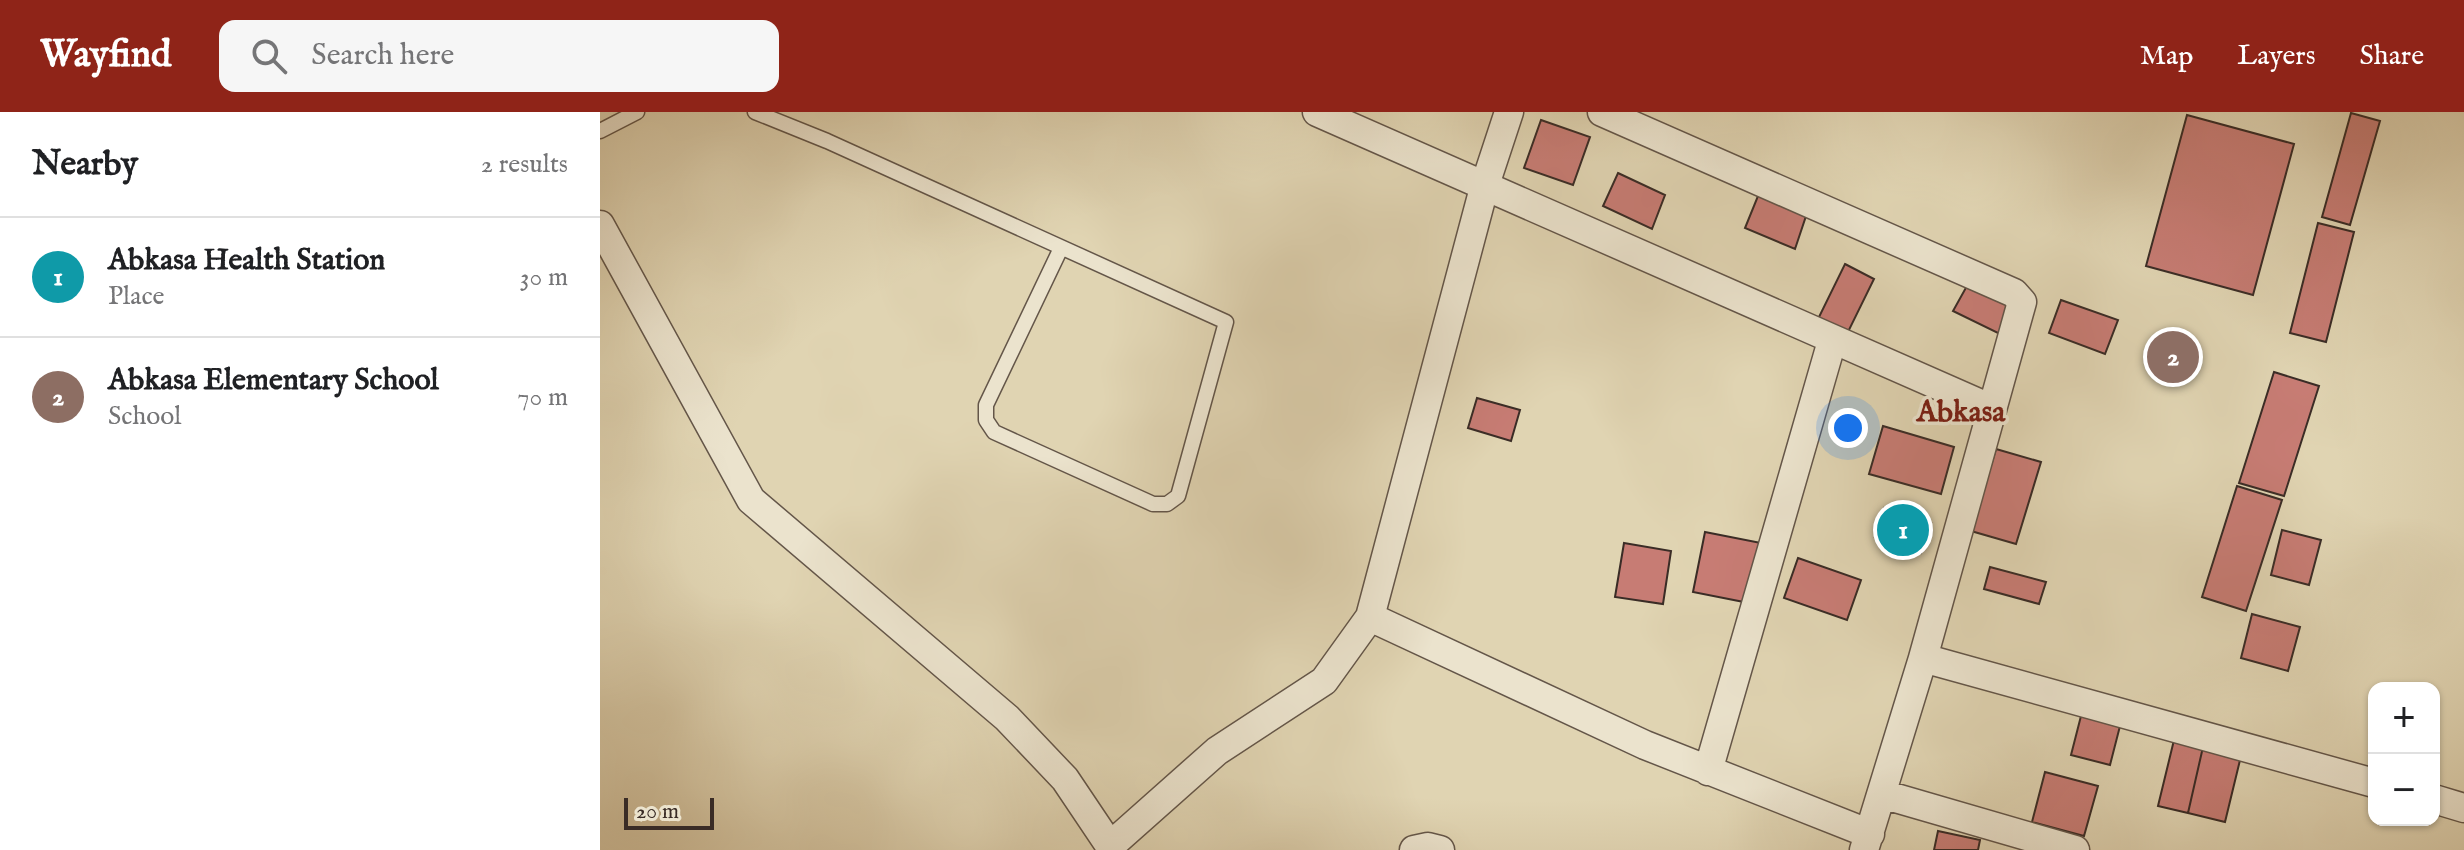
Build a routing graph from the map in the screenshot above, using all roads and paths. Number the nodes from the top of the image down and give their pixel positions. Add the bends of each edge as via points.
1 (637, 112) edge
2 (755, 112) edge
3 (1317, 112) edge
4 (1509, 112) edge
5 (1602, 112) edge
6 (1645, 120) edge
7 (600, 131) edge
8 (1484, 188) junction
9 (600, 225) edge
10 (1061, 248) junction
11 (1832, 341) junction
12 (1992, 409) junction
13 (1370, 617) junction
14 (1923, 658) junction
15 (1708, 771) junction
16 (2368, 781) edge
17 (1882, 794) junction
18 (2440, 801) edge
19 (2464, 808) edge
20 (1867, 842) edge
21 (1108, 849) edge
22 (1414, 850) edge
23 (1440, 850) edge
24 (2075, 850) edge

1 - 7 lane
2 - 10 lane
3 - 8 street
4 - 8 street
5 - 6 street
6 - 12 street via 2019,297 2022,308
8 - 11 street
8 - 13 street
9 - 21 street via 751,500 1007,718 1065,779
10 - 10 lane via 986,405 986,420 994,432 1153,504 1167,504 1178,496 1226,322
11 - 12 street
11 - 15 street
12 - 14 street
13 - 15 street
13 - 21 street via 1324,681 1217,751
14 - 16 street
14 - 17 street
15 - 20 street
17 - 20 street
17 - 24 street
18 - 19 street
22 - 23 street

